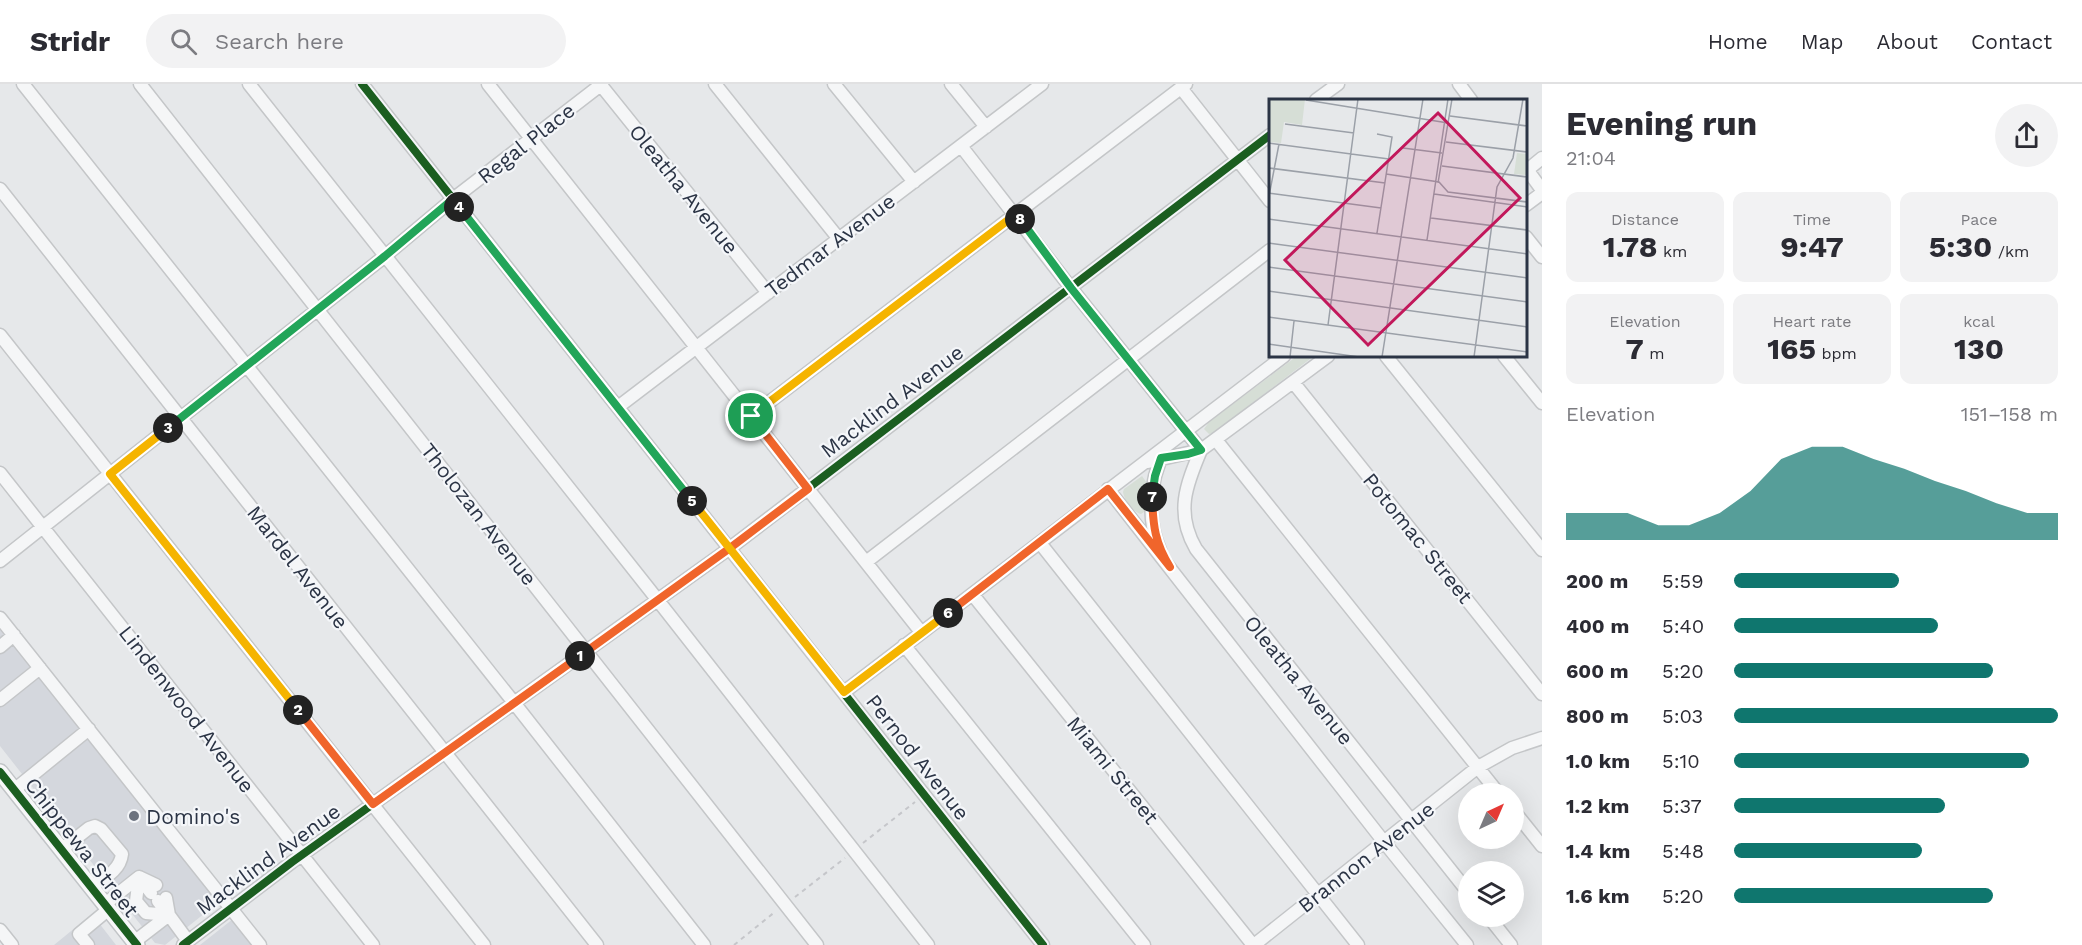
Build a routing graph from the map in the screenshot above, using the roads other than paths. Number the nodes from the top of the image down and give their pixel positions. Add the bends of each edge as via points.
1 (22, 84) edge
2 (140, 84) edge
3 (249, 84) edge
4 (362, 84) edge
5 (488, 84) edge
6 (601, 84) edge
7 (715, 84) edge
8 (834, 84) edge
9 (951, 84) edge
10 (1042, 84) edge
11 (1338, 84) edge
12 (1459, 84) edge
13 (1183, 86) edge
14 (1317, 99) edge
15 (1469, 99) edge
16 (986, 127) junction
17 (1269, 136) edge
18 (532, 140) junction
19 (961, 146) junction
20 (1542, 158) edge
21 (1238, 160) junction
22 (1527, 169) edge
23 (1527, 171) edge
24 (914, 182) junction
25 (0, 189) edge
26 (1542, 191) edge
27 (453, 199) junction
28 (1269, 200) edge
29 (1527, 205) edge
30 (1016, 214) junction
31 (1527, 238) edge
32 (839, 239) junction
33 (1269, 251) edge
34 (385, 256) junction
35 (1542, 257) edge
36 (1071, 288) junction
37 (768, 293) junction
38 (318, 309) junction
39 (0, 335) edge
40 (696, 347) junction
41 (1283, 357) edge
42 (1327, 357) edge
43 (1387, 357) edge
44 (1505, 357) edge
45 (1128, 360) junction
46 (246, 367) junction
47 (1293, 382) junction
48 (1542, 403) edge
49 (618, 407) junction
50 (751, 416) junction
51 (180, 419) junction
52 (1185, 430) junction
53 (1173, 440) junction
54 (1216, 440) junction
55 (1201, 450) junction
56 (1161, 458) junction
57 (1138, 466) junction
58 (0, 473) edge
59 (110, 474) junction
60 (808, 489) junction
61 (1108, 489) junction
62 (43, 527) junction
63 (1040, 543) junction
64 (730, 548) junction
65 (1542, 550) edge
66 (0, 561) edge
67 (866, 562) junction
68 (1170, 567) junction
69 (973, 595) junction
70 (658, 601) junction
71 (0, 618) edge
72 (921, 632) junction
73 (14, 635) junction
74 (904, 645) junction
75 (0, 647) edge
76 (586, 652) junction
77 (40, 668) junction
78 (844, 692) junction
79 (1542, 694) edge
80 (0, 700) edge
81 (515, 704) junction
82 (89, 729) junction
83 (1542, 738) edge
84 (445, 753) junction
85 (1478, 767) junction
86 (0, 772) edge
87 (1490, 783) edge
88 (14, 790) junction
89 (373, 804) junction
90 (1412, 820) junction
91 (1524, 824) edge
92 (1384, 842) junction
93 (1542, 846) edge
94 (62, 849) junction
95 (303, 855) junction
96 (139, 877) junction
97 (1458, 879) edge
98 (91, 887) junction
99 (1318, 894) junction
100 (107, 906) junction
101 (231, 907) junction
102 (169, 915) junction
103 (1497, 927) edge
104 (0, 930) edge
105 (136, 943) edge
106 (185, 943) edge
107 (12, 945) edge
108 (88, 945) edge
109 (260, 945) edge
110 (374, 945) edge
111 (484, 945) edge
112 (597, 945) edge
113 (704, 945) edge
114 (817, 945) edge
115 (928, 945) edge
116 (1043, 945) edge
117 (1144, 945) edge
118 (1253, 945) edge
119 (1358, 945) edge
120 (1467, 945) edge
121 (1511, 945) edge

1 - 46 street
2 - 38 street, Tholozan Avenue
3 - 34 street
4 - 27 street, Pernod Avenue
5 - 18 street
6 - 18 street, Regal Place
6 - 37 street, Oleatha Avenue
7 - 32 street
8 - 24 street
9 - 16 street
10 - 16 street, Tedmar Avenue
11 - 14 street
12 - 15 street
13 - 21 street
13 - 30 street
16 - 19 street, Tedmar Avenue
17 - 21 street, Macklind Avenue
18 - 27 street, Regal Place
18 - 40 street
19 - 24 street, Tedmar Avenue
19 - 30 street
20 - 22 street
21 - 28 street
21 - 36 street, Macklind Avenue
23 - 26 street
24 - 32 street, Tedmar Avenue
25 - 51 street, Mardel Avenue
26 - 29 street
27 - 34 street, Regal Place
27 - 49 street, Pernod Avenue
30 - 36 street
30 - 50 street
31 - 35 street
32 - 37 street, Tedmar Avenue
33 - 45 street
34 - 38 street, Regal Place
34 - 70 street
36 - 45 street
36 - 60 street, Macklind Avenue
37 - 40 street, Tedmar Avenue
38 - 46 street, Regal Place
38 - 76 street, Tholozan Avenue
39 - 59 street
40 - 49 street, Tedmar Avenue
40 - 50 street
41 - 52 street
42 - 47 street
43 - 65 street
44 - 48 street
45 - 52 street
45 - 67 street
46 - 51 street, Regal Place
46 - 81 street
47 - 54 street
47 - 79 street, Potomac Street
49 - 64 street, Pernod Avenue
50 - 60 street
51 - 59 street, Regal Place
51 - 84 street, Mardel Avenue
52 - 53 street
52 - 55 street
53 - 56 street, Oleatha Avenue
53 - 57 street
54 - 55 street
54 - 85 street
55 - 56 street
55 - 90 street, Oleatha Avenue via 1190,475 1184,506 1188,536
56 - 57 street
56 - 68 street, Oleatha Avenue via 1152,493 1153,522 1158,546
57 - 61 street
58 - 62 street, Lindenwood Avenue
59 - 62 street, Regal Place
59 - 89 street
60 - 64 street, Macklind Avenue
60 - 67 street
61 - 63 street
61 - 68 street, Oleatha Avenue
62 - 66 street, Regal Place
62 - 95 street, Lindenwood Avenue
63 - 69 street
63 - 99 street
64 - 70 street, Macklind Avenue
64 - 78 street, Pernod Avenue
67 - 72 street
68 - 92 street, Oleatha Avenue
69 - 72 street
69 - 118 street, Miami Street
70 - 76 street, Macklind Avenue
70 - 115 street
71 - 73 street
72 - 74 street
73 - 75 street
73 - 77 street
74 - 78 street
74 - 117 street
76 - 81 street, Macklind Avenue
76 - 114 street, Tholozan Avenue
77 - 80 street
77 - 82 street
78 - 116 street, Pernod Avenue
81 - 84 street, Macklind Avenue
81 - 113 street
82 - 88 street
82 - 101 street
83 - 85 street, Brannon Avenue via 1512,748
84 - 89 street, Macklind Avenue
84 - 112 street, Mardel Avenue
85 - 87 street
85 - 90 street, Brannon Avenue
86 - 88 main road, Chippewa Street
88 - 94 main road, Chippewa Street
89 - 95 street, Macklind Avenue
89 - 111 street
90 - 92 street, Brannon Avenue
90 - 97 street, Oleatha Avenue
91 - 93 street
92 - 99 street, Brannon Avenue
92 - 120 street, Oleatha Avenue
94 - 98 main road, Chippewa Street
94 - 98 street via 95,826 122,854 118,868
95 - 101 street, Macklind Avenue
95 - 110 street, Lindenwood Avenue
96 - 100 street
96 - 102 street via 158,894
96 - 102 street via 136,901 146,913
98 - 100 main road, Chippewa Street
99 - 118 street, Brannon Avenue
99 - 119 street
100 - 105 main road, Chippewa Street
100 - 108 street via 79,934
101 - 106 street, Macklind Avenue
101 - 109 street
102 - 105 street
102 - 106 street
103 - 121 street
104 - 107 street

